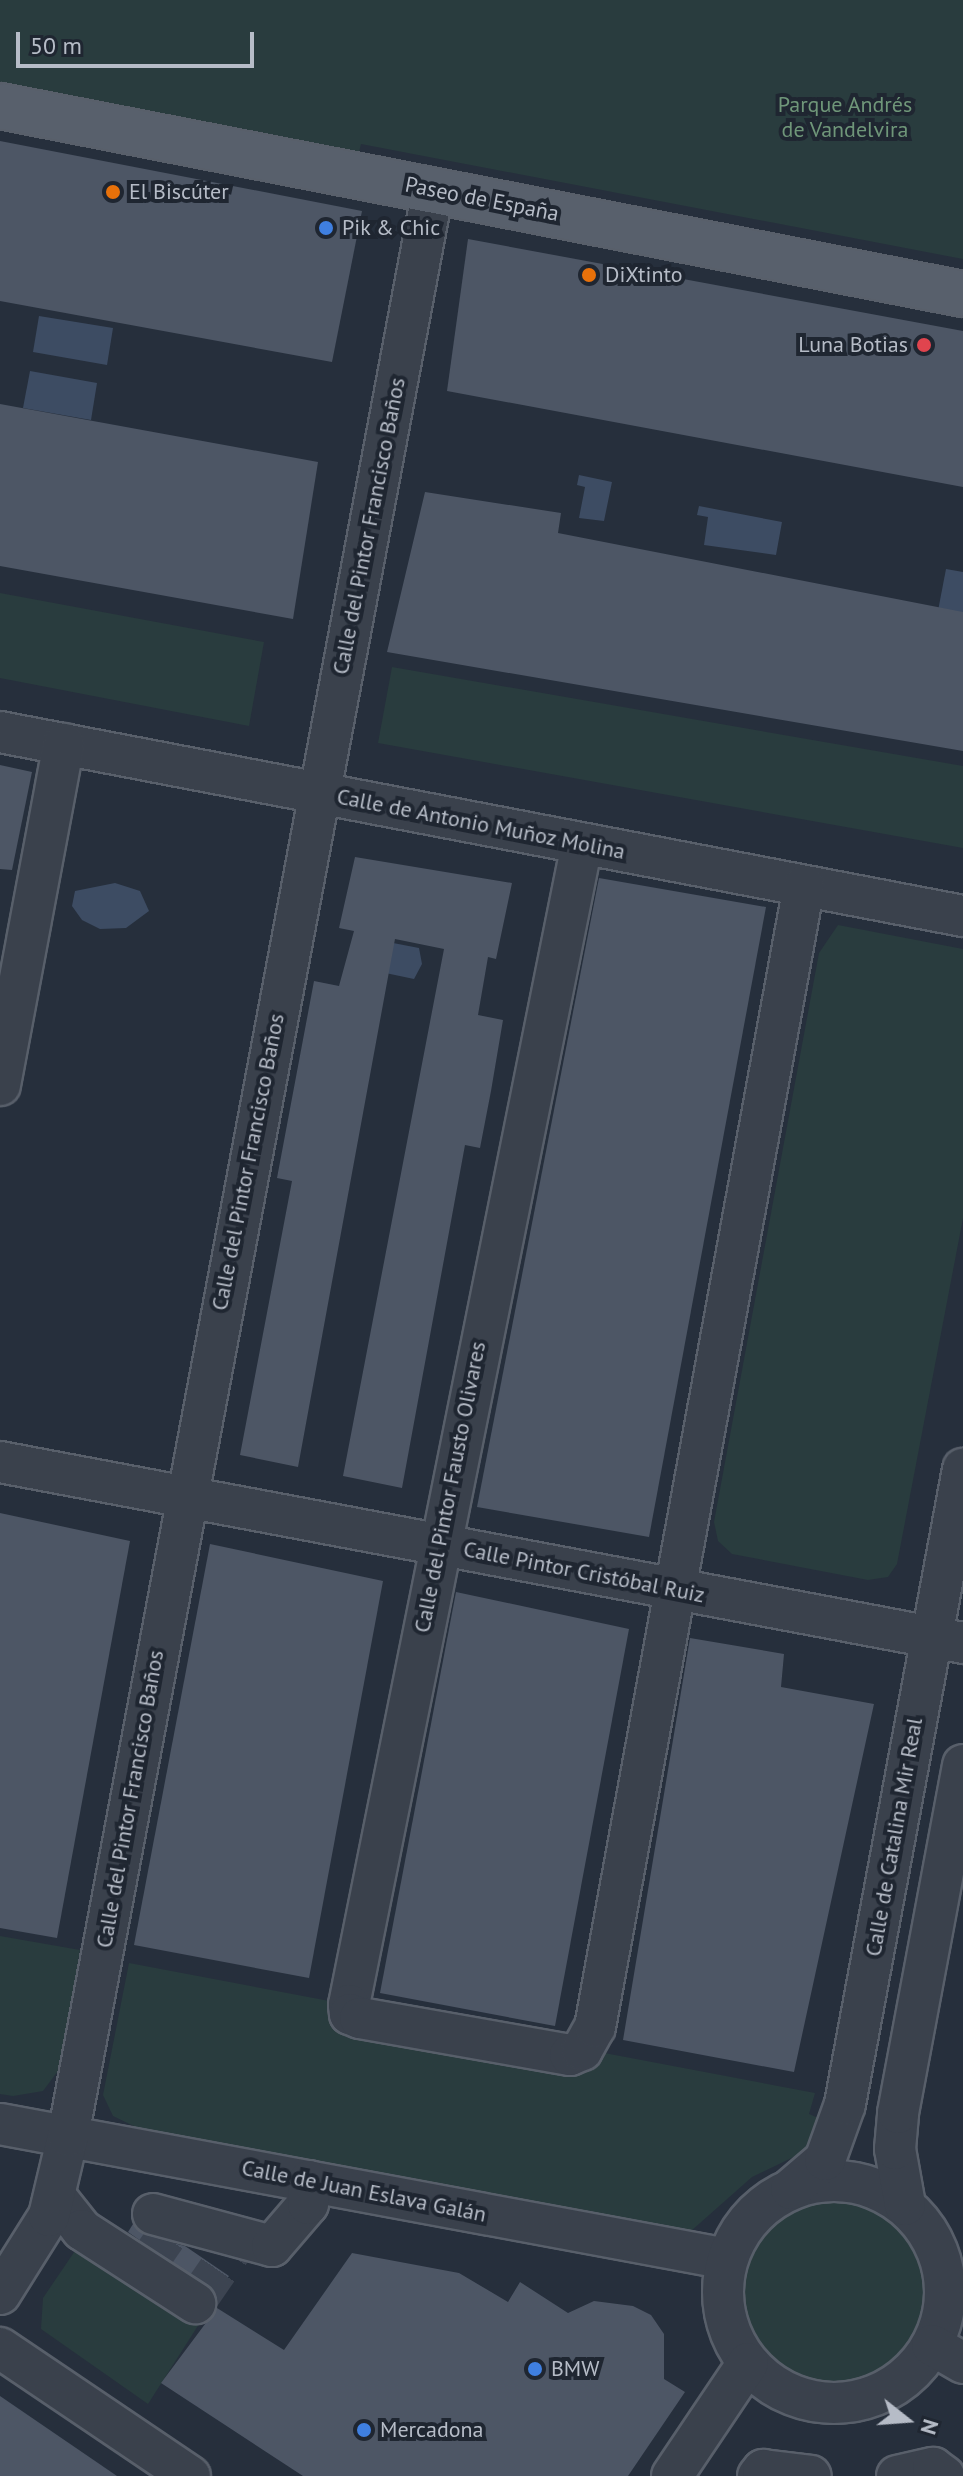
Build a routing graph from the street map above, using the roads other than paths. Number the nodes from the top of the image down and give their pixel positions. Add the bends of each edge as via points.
1 (0, 106) edge
2 (433, 189) junction
3 (963, 294) edge
4 (0, 732) edge
5 (64, 744) junction
6 (319, 793) junction
7 (582, 844) junction
8 (804, 886) junction
9 (963, 916) edge
10 (0, 1085) edge
11 (0, 1462) edge
12 (963, 1469) edge
13 (184, 1496) junction
14 (437, 1544) junction
15 (676, 1589) junction
16 (947, 1640) edge
17 (963, 1765) edge
18 (0, 2124) edge
19 (68, 2136) junction
20 (309, 2181) junction
21 (791, 2189) junction
22 (55, 2196) junction
23 (905, 2205) junction
24 (153, 2214) dead end
25 (727, 2259) junction
26 (0, 2294) edge
27 (195, 2303) dead end
28 (0, 2348) edge
29 (948, 2354) edge
30 (748, 2363) junction
31 (190, 2476) edge
32 (672, 2476) edge
33 (758, 2476) edge
34 (811, 2476) edge
35 (897, 2476) edge
36 (944, 2476) edge

1 - 2 main road, Paseo de España
2 - 3 main road, Paseo de España
2 - 6 street, Calle del Pintor Francisco Baños
4 - 5 street, Calle de Antonio Muñoz Molina
5 - 6 street, Calle de Antonio Muñoz Molina
5 - 10 street
6 - 7 street, Calle de Antonio Muñoz Molina
6 - 13 street, Calle del Pintor Francisco Baños
7 - 8 street, Calle de Antonio Muñoz Molina
7 - 14 street, Calle del Pintor Fausto Olivares
8 - 9 street, Calle de Antonio Muñoz Molina
8 - 15 street
11 - 13 street, Calle Pintor Cristóbal Ruiz
12 - 16 street, Calle de Catalina Mir Real
13 - 14 street, Calle Pintor Cristóbal Ruiz
13 - 19 street, Calle del Pintor Francisco Baños
14 - 15 street, Calle Pintor Cristóbal Ruiz
14 - 15 street, Calle del Pintor Fausto Olivares via 349,2005 350,2014 360,2018 570,2055 590,2040
15 - 16 street, Calle Pintor Cristóbal Ruiz
16 - 21 street, Calle de Catalina Mir Real via 845,2104 825,2160
17 - 23 street via 898,2113 895,2149
18 - 19 street, Calle de Juan Eslava Galán
19 - 20 street, Calle de Juan Eslava Galán
19 - 22 street, Calle del Pintor Francisco Baños
20 - 24 street via 308,2204 272,2246
20 - 25 street, Calle de Juan Eslava Galán
21 - 23 street via 815,2182 862,2183
21 - 25 street via 752,2217
22 - 26 street, Calle del Pintor Francisco Baños
22 - 27 street via 82,2230
23 - 29 street via 923,2224 944,2270 942,2321
25 - 30 street via 725,2314
28 - 31 street
29 - 30 street via 892,2387 845,2403 797,2397
30 - 32 street
33 - 34 street via 763,2470
35 - 36 street via 933,2468

